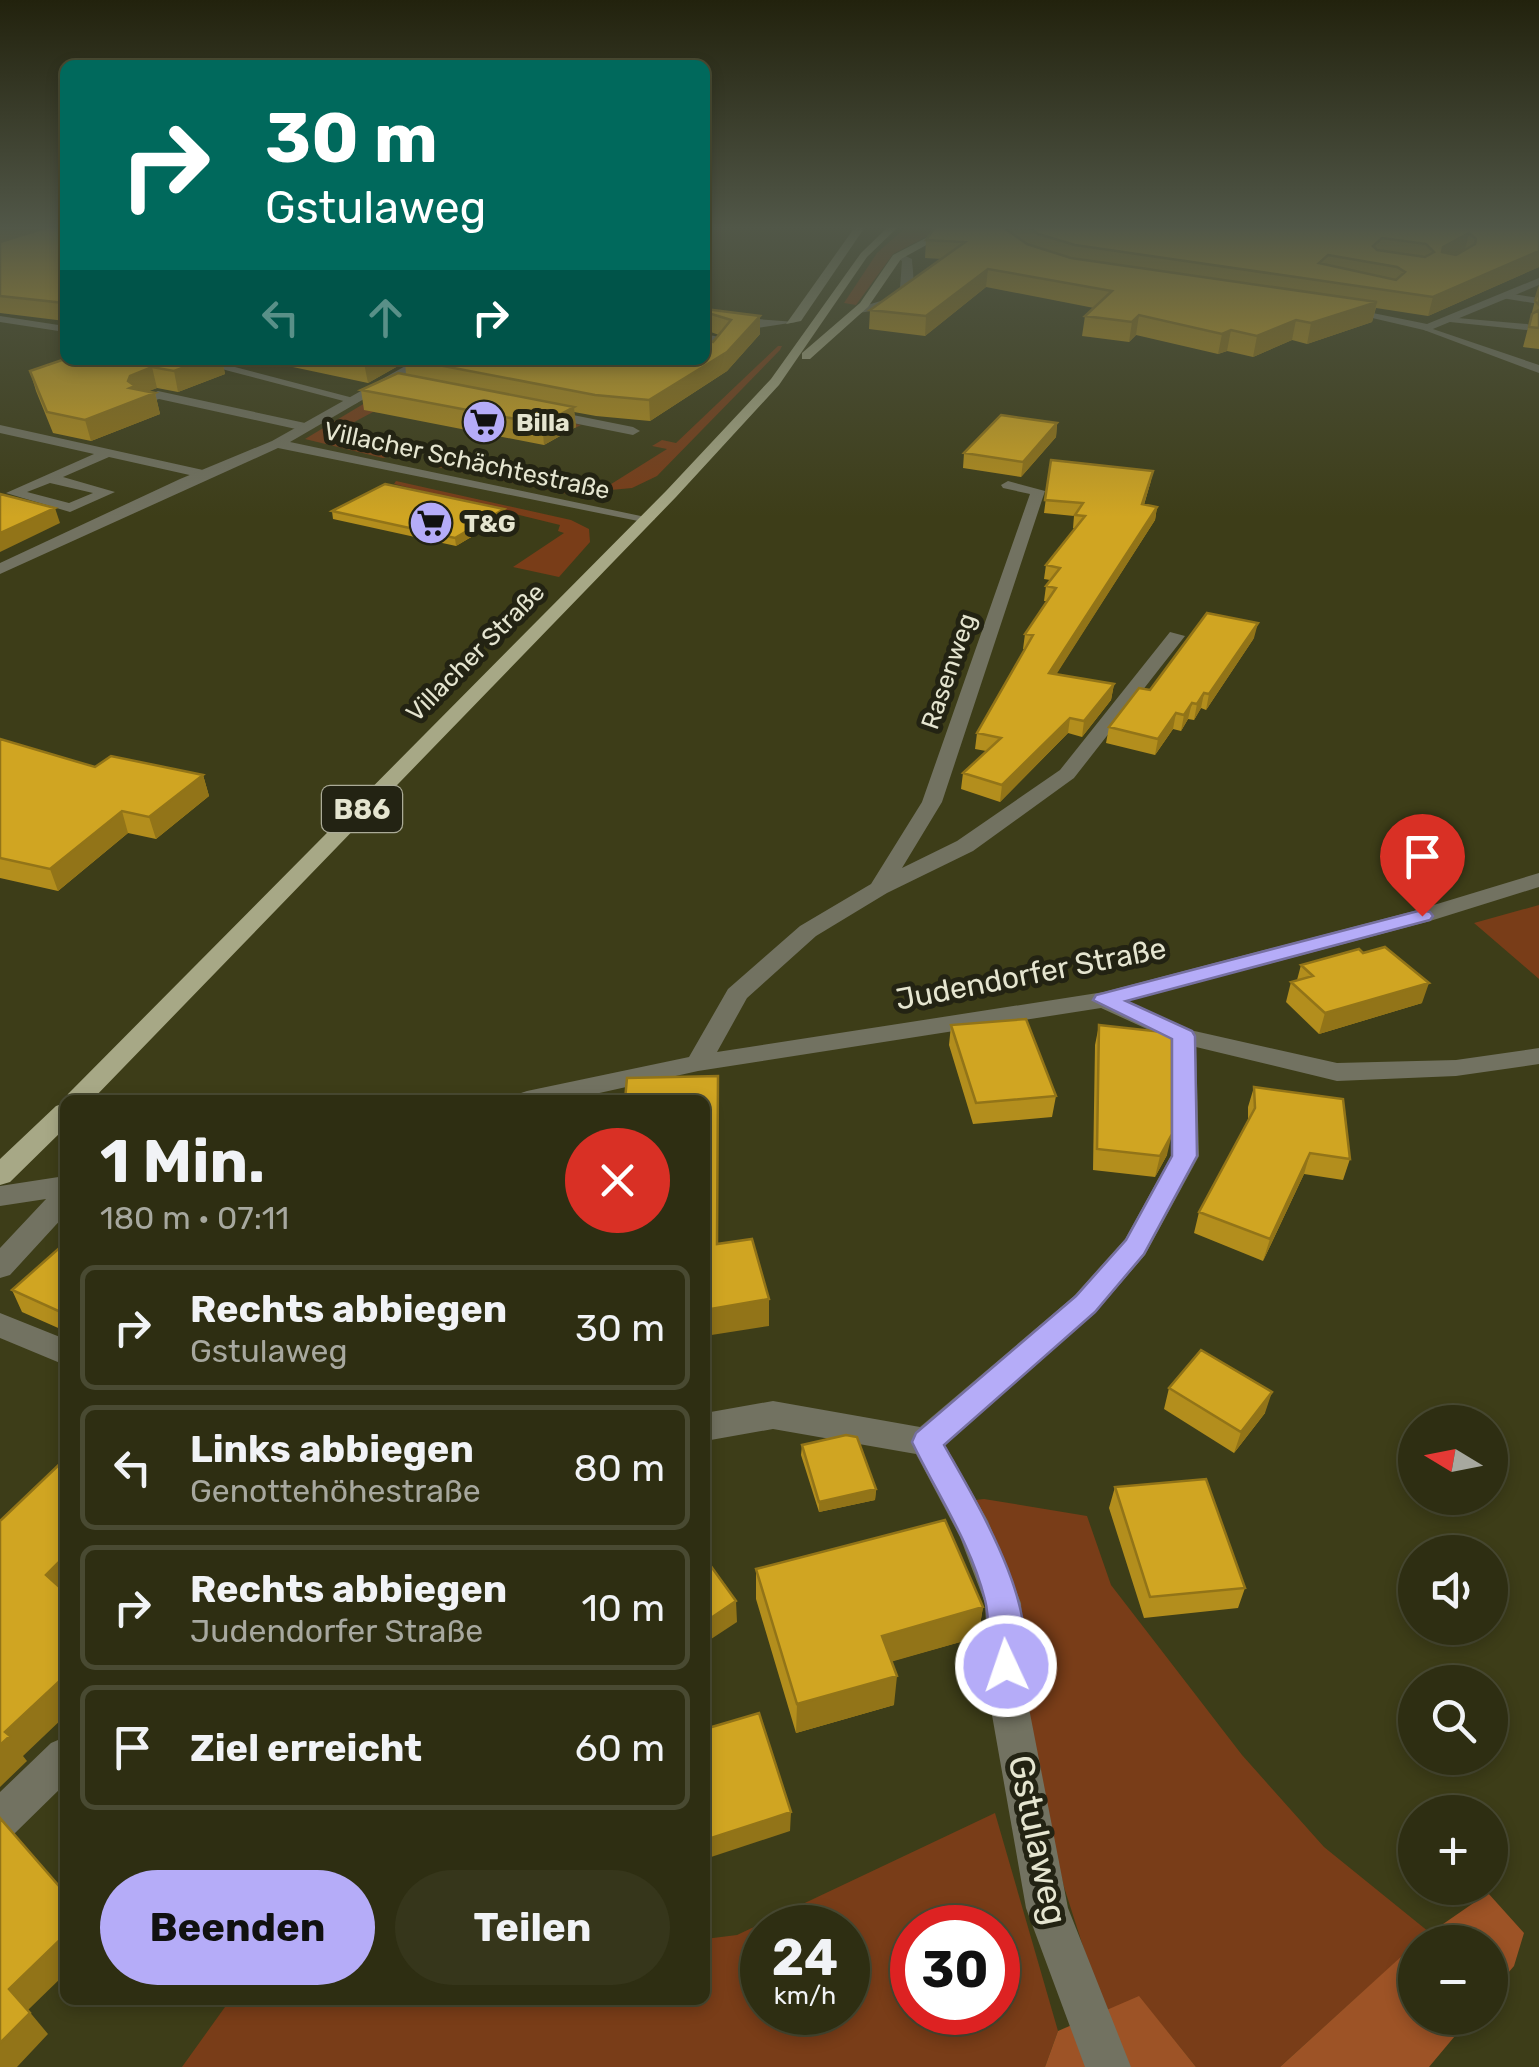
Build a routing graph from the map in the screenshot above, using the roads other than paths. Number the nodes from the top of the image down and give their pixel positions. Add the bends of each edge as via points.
1 (32, 323) edge
2 (746, 323) edge
3 (774, 323) edge
4 (790, 323) edge
5 (816, 323) edge
6 (842, 323) edge
7 (1405, 323) edge
8 (1439, 323) edge
9 (1493, 323) edge
10 (60, 327) edge
11 (1527, 327) edge
12 (1428, 328) junction
13 (710, 338) edge
14 (798, 350) junction
15 (710, 354) edge
16 (213, 365) edge
17 (416, 365) edge
18 (1539, 368) edge
19 (386, 382) junction
20 (775, 382) junction
21 (412, 387) edge
22 (143, 400) edge
23 (354, 400) junction
24 (526, 410) edge
25 (305, 427) junction
26 (0, 430) edge
27 (633, 430) edge
28 (278, 444) junction
29 (108, 453) junction
30 (204, 474) junction
31 (49, 478) junction
32 (1008, 485) edge
33 (648, 519) junction
34 (0, 570) edge
35 (1176, 636) dead end
36 (1539, 880) edge
37 (880, 888) junction
38 (1104, 1000) junction
39 (1184, 1036) junction
40 (1539, 1056) edge
41 (698, 1063) junction
42 (82, 1095) edge
43 (550, 1095) edge
44 (60, 1117) edge
45 (0, 1174) edge
46 (60, 1187) edge
47 (0, 1196) edge
48 (60, 1202) edge
49 (0, 1268) edge
50 (0, 1324) edge
51 (60, 1350) edge
52 (710, 1426) edge
53 (926, 1442) junction
54 (60, 1762) edge
55 (0, 1820) edge
56 (1108, 2067) edge

1 - 10 street
2 - 3 street
4 - 14 main road
5 - 14 main road, Villacher Straße / B86
6 - 20 main road
7 - 12 street
8 - 12 street
9 - 11 street
12 - 18 street
13 - 15 street via 722,340
14 - 20 main road, Villacher Straße / B86
16 - 23 street
17 - 19 street, Villacher Schächtestraße
19 - 21 street
19 - 23 street, Villacher Schächtestraße
20 - 33 main road, Villacher Straße / B86
22 - 25 street via 158,394
23 - 25 street, Villacher Schächtestraße
24 - 27 street
25 - 28 street, Villacher Schächtestraße
26 - 29 street
28 - 30 street, Villacher Schächtestraße
28 - 33 street, Villacher Schächtestraße
29 - 30 street
29 - 31 street
30 - 34 street, Villacher Schächtestraße
31 - 31 street via 13,493 70,508 108,492
32 - 37 street, Rasenweg via 1038,491 932,802
33 - 42 main road, Villacher Straße / B86
35 - 37 street, Rasenweg via 1067,774 964,846
36 - 38 street, Judendorfer Straße
37 - 41 street, Rasenweg via 808,931 737,994
38 - 39 street
38 - 41 street, Judendorfer Straße
39 - 40 street via 1352,1072
39 - 53 street via 1185,1156 1135,1247 1085,1304
41 - 43 street, Judendorfer Straße
44 - 45 main road
46 - 47 street
48 - 49 street
50 - 51 street
52 - 53 street via 773,1415
53 - 56 street, Gstulaweg via 976,1532 1003,1603 1008,1698 1048,1908
54 - 55 street

